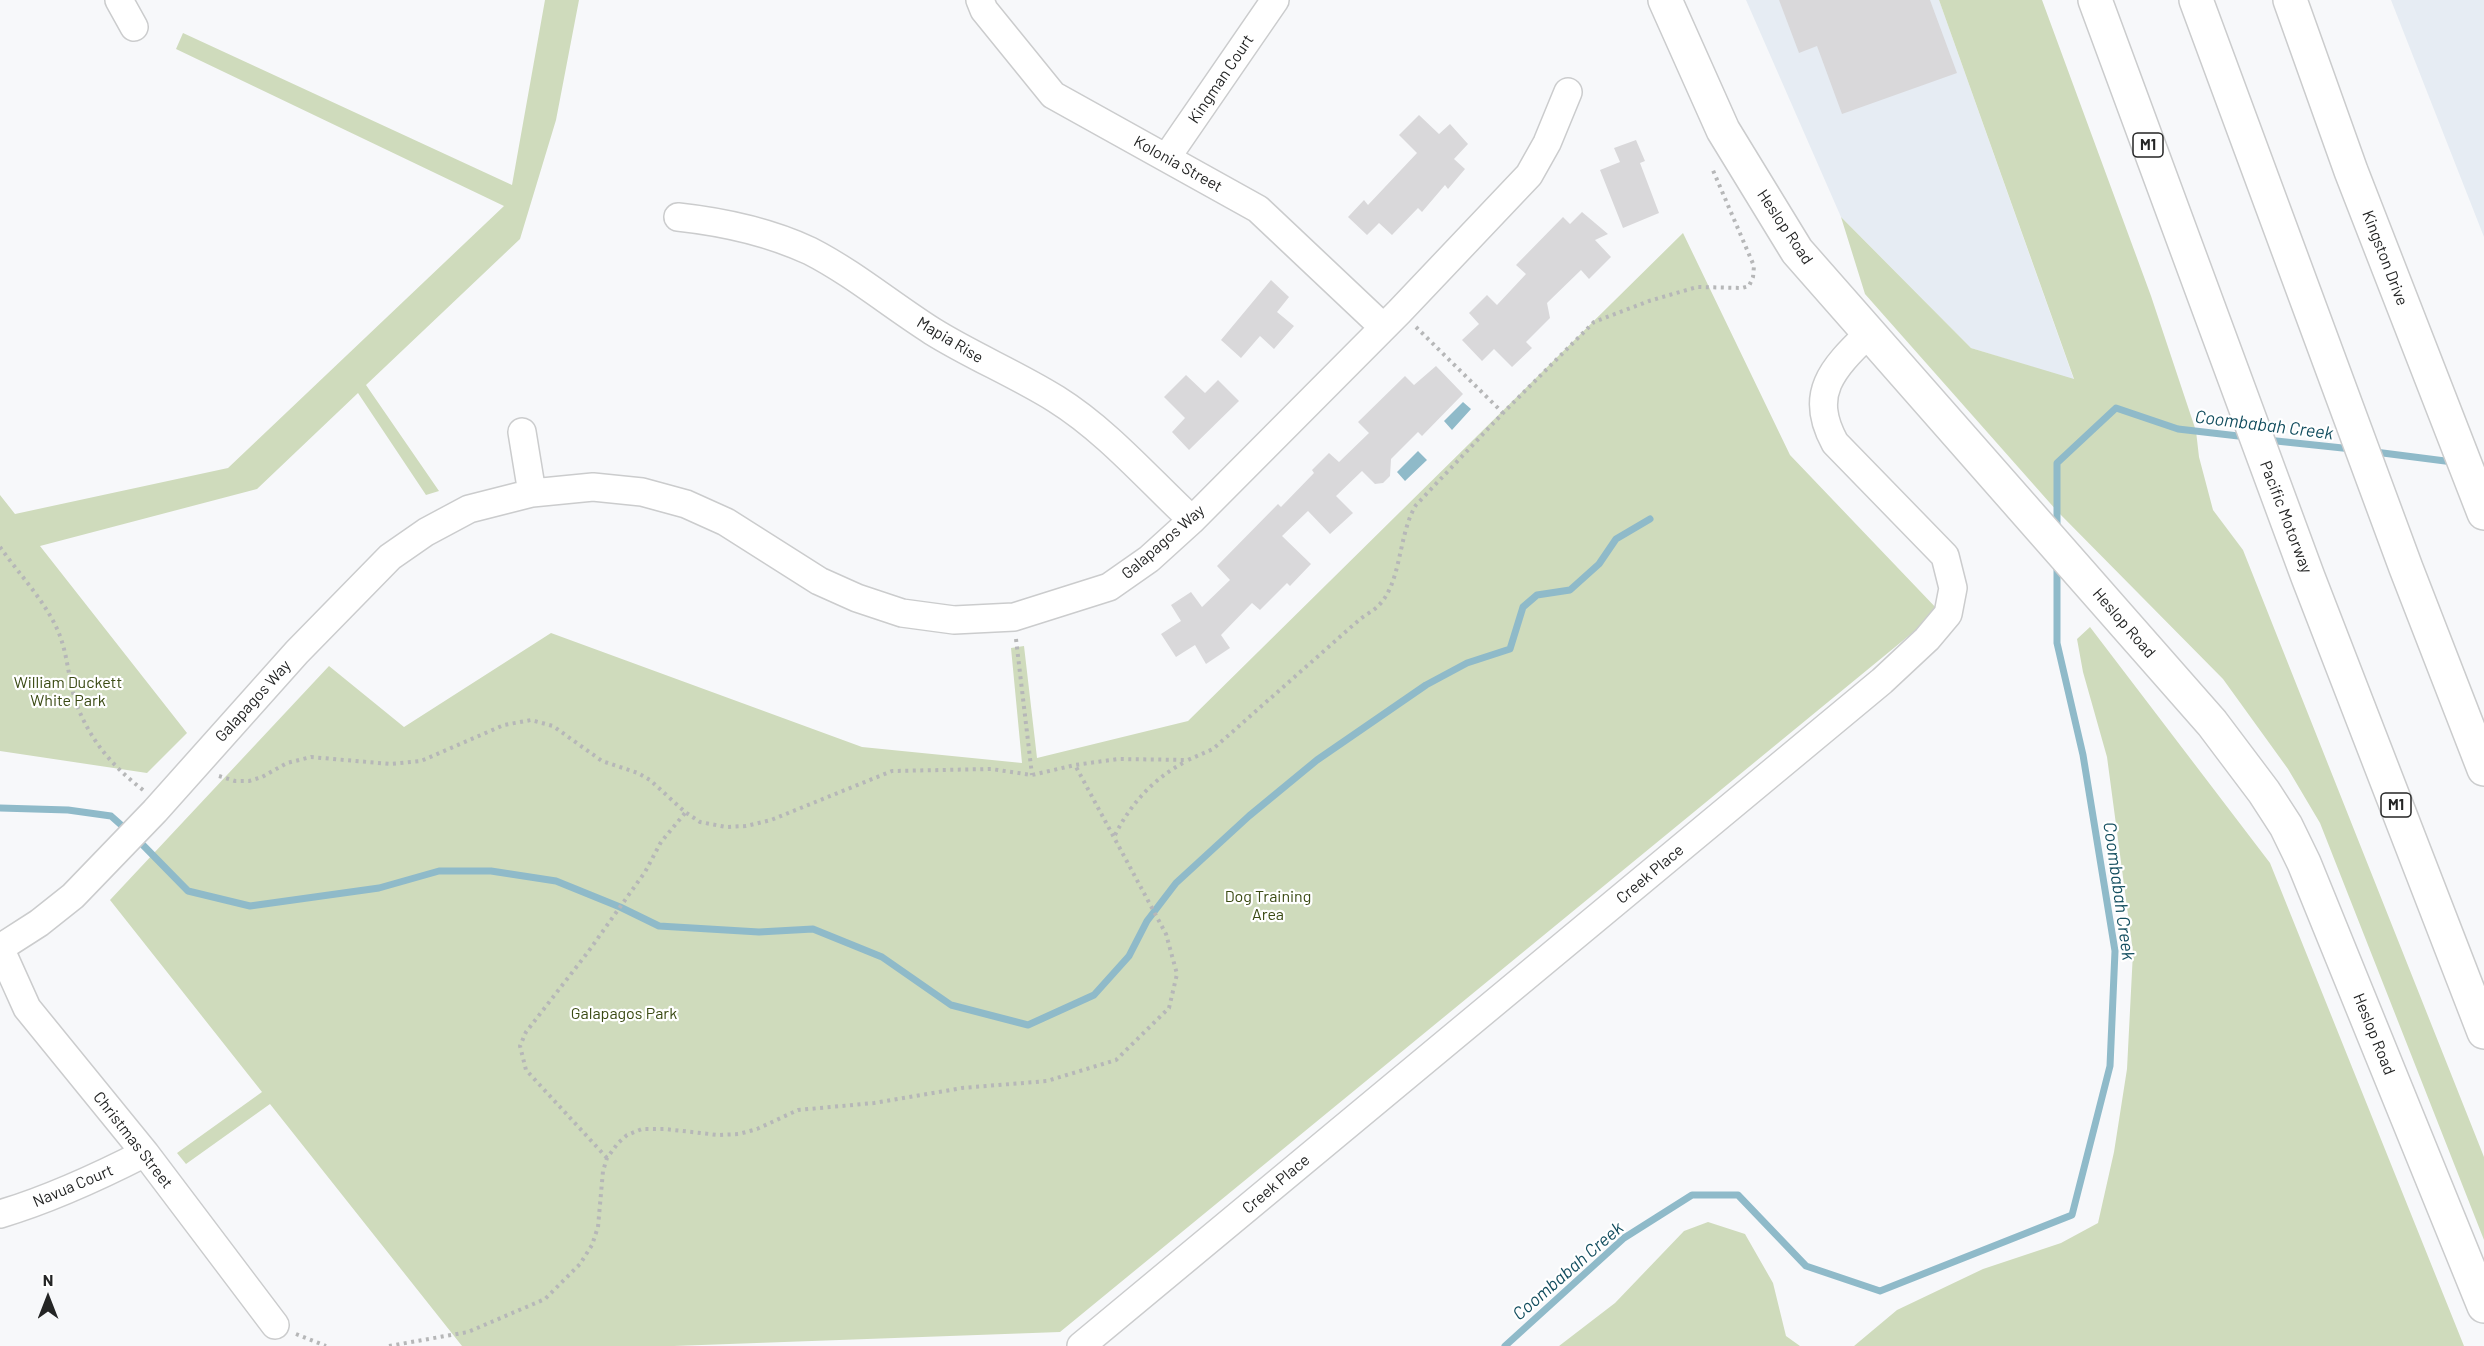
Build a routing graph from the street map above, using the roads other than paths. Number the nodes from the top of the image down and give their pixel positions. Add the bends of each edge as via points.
1 (119, 0) edge
2 (980, 0) edge
3 (1275, 0) edge
4 (1665, 0) edge
5 (2095, 0) edge
6 (2196, 0) edge
7 (2290, 0) edge
8 (134, 27) dead end
9 (1568, 92) dead end
10 (1167, 158) junction
11 (678, 217) dead end
12 (1391, 319) junction
13 (1868, 334) junction
14 (522, 432) dead end
15 (532, 493) junction
16 (2484, 513) edge
17 (1192, 520) junction
18 (2484, 769) edge
19 (0, 948) edge
20 (2484, 1032) edge
21 (145, 1153) junction
22 (0, 1214) edge
23 (2484, 1306) edge
24 (275, 1325) road end
25 (1081, 1346) edge

1 - 8 street
2 - 10 street, Kolonia Street via 1053,95
3 - 10 street, Kingman Court
4 - 13 main road, Heslop Road via 1723,130 1797,251
5 - 20 main road, Pacific Motorway / M1 via 2308,577
6 - 18 main road
7 - 16 main road, Kingston Drive via 2351,171
9 - 12 street, Galapagos Way via 1529,176
10 - 12 street, Kolonia Street via 1258,209
11 - 17 street, Mapia Rise via 728,223 776,237 847,273 951,342 1055,398 1088,421
12 - 17 street, Galapagos Way
13 - 23 main road, Heslop Road via 2173,679 2244,763 2286,826 2322,905
13 - 25 street, Creek Place via 1826,384 1822,405 1826,425 1835,443 1945,556 1953,588 1948,614 1882,681
14 - 15 street
15 - 17 street, Galapagos Way via 593,487 642,492 686,504 726,522 819,581 857,598 902,613 954,620 1014,617 1109,587 1149,559
15 - 19 street, Galapagos Way via 469,509 426,532 390,558 149,800 111,857 73,896
19 - 21 street, Christmas Street via 27,1008
21 - 22 street, Navua Court via 32,1205
21 - 24 street, Christmas Street

